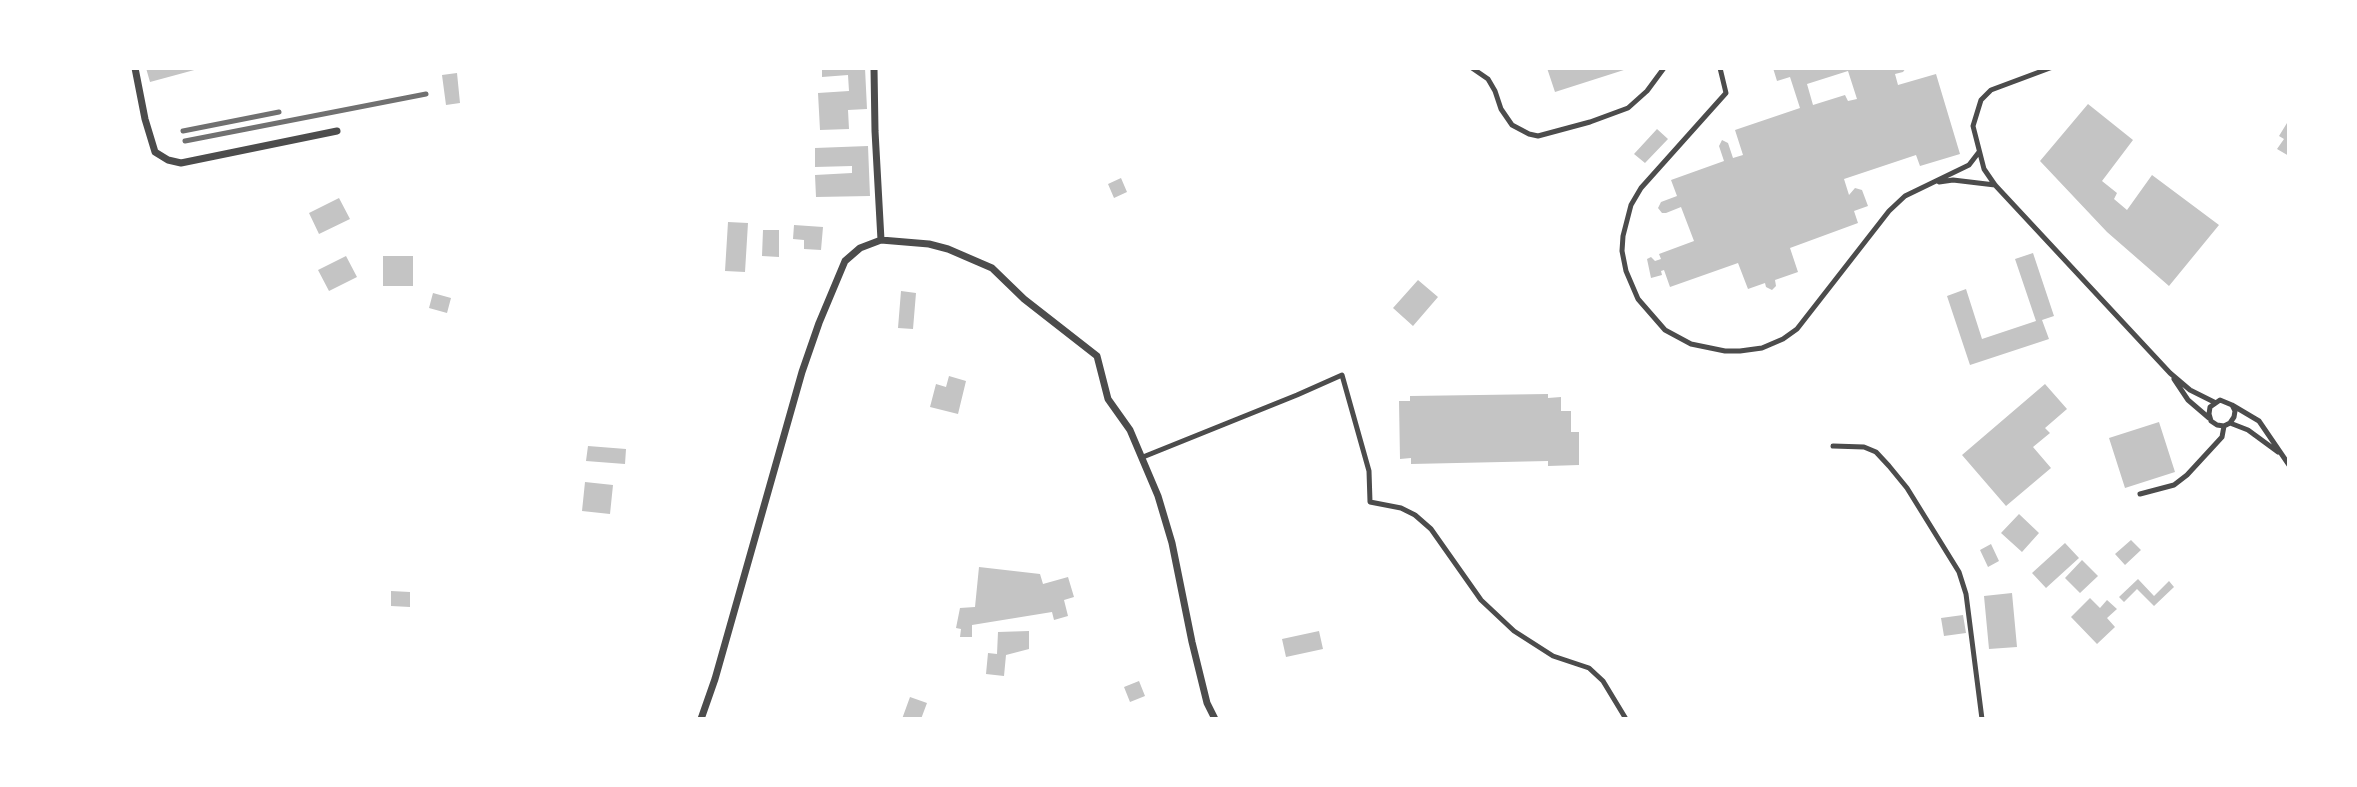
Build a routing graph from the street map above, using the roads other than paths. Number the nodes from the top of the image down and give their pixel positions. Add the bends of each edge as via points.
1 (135, 68) edge
2 (874, 68) edge
3 (1472, 68) edge
4 (1664, 68) edge
5 (1720, 68) edge
6 (2050, 68) edge
7 (337, 131) dead end
8 (1979, 152) junction
9 (1930, 183) junction
10 (1995, 185) junction
11 (880, 240) junction
12 (2170, 373) junction
13 (2214, 402) junction
14 (2232, 405) junction
15 (2211, 421) junction
16 (2227, 424) junction
17 (1833, 446) dead end
18 (2282, 455) junction
19 (1143, 457) junction
20 (2289, 465) edge
21 (2140, 495) dead end
22 (701, 719) edge
23 (1215, 719) edge
24 (1626, 719) edge
25 (1982, 719) edge

1 - 7 street via 155,152 168,160 181,163
2 - 11 street
3 - 4 lane via 1488,79 1512,125 1538,136 1628,108
5 - 9 lane via 1726,93 1653,171 1631,205 1623,236 1631,286 1652,318 1678,338 1725,351 1762,348 1783,339 1797,329 1889,211
6 - 8 lane via 1991,90 1981,100 1973,126
8 - 9 lane via 1969,165
8 - 10 lane
9 - 10 lane via 1953,180
10 - 12 lane
11 - 19 street via 929,244 992,268 1097,356 1108,399
11 - 22 street via 845,261 820,323
12 - 13 lane
12 - 15 lane via 2188,400
13 - 14 lane
13 - 15 lane
14 - 16 lane via 2234,417
14 - 18 lane via 2259,421
15 - 16 lane
16 - 18 lane via 2248,430
16 - 21 lane via 2222,437 2187,475 2174,485
17 - 25 lane via 1864,447 1889,466 1959,572 1966,594
18 - 20 lane
19 - 23 street via 1172,543 1192,642
19 - 24 lane via 1342,375 1369,471 1370,502 1415,515 1431,529 1481,600 1514,631 1553,656 1589,668 1603,681

